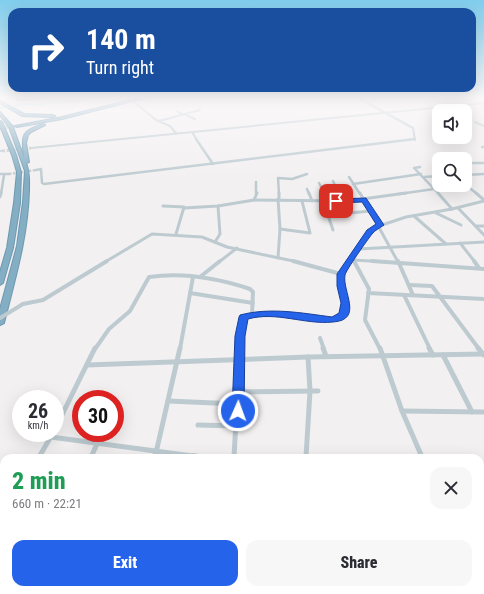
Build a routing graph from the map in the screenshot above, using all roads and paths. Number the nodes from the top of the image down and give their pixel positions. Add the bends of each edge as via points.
1 (1, 124) edge
2 (8, 124) edge
3 (23, 124) edge
4 (49, 124) edge
5 (166, 124) edge
6 (277, 124) edge
7 (405, 124) edge
8 (16, 125) tunnel mouth
9 (0, 132) edge
10 (192, 132) junction
11 (176, 133) junction
12 (31, 148) tunnel mouth
13 (14, 155) junction
14 (483, 161) edge
15 (472, 162) edge
16 (213, 164) junction
17 (420, 167) dead end
18 (36, 170) dead end
19 (27, 171) junction
20 (9, 174) tunnel mouth
21 (306, 174) dead end
22 (484, 174) edge
23 (2, 175) edge
24 (422, 175) junction
25 (472, 175) edge
26 (432, 176) edge
27 (349, 177) dead end
28 (333, 181) dead end
29 (256, 182) dead end
30 (320, 183) dead end
31 (353, 184) junction
32 (432, 187) edge
33 (307, 189) dead end
34 (432, 189) edge
35 (472, 190) edge
36 (437, 192) edge
37 (0, 196) edge
38 (279, 199) junction
39 (254, 200) junction
40 (364, 200) junction
41 (484, 200) edge
42 (302, 201) junction
43 (312, 201) junction
44 (323, 201) junction
45 (329, 201) junction
46 (342, 201) junction
47 (163, 206) dead end
48 (218, 206) junction
49 (184, 208) junction
50 (458, 208) junction
51 (452, 209) junction
52 (371, 211) junction
53 (436, 213) junction
54 (328, 215) junction
55 (414, 216) junction
56 (380, 225) junction
57 (461, 225) dead end
58 (476, 226) junction
59 (484, 226) edge
60 (280, 229) junction
61 (333, 230) dead end
62 (176, 234) junction
63 (484, 235) edge
64 (215, 242) junction
65 (484, 242) edge
66 (460, 243) junction
67 (446, 244) junction
68 (392, 247) junction
69 (237, 248) junction
70 (359, 249) junction
71 (278, 258) junction
72 (352, 260) junction
73 (400, 263) junction
74 (479, 268) junction
75 (484, 269) edge
76 (341, 274) junction
77 (193, 277) junction
78 (200, 278) junction
79 (0, 283) edge
80 (409, 285) junction
81 (190, 293) junction
82 (368, 293) junction
83 (404, 295) junction
84 (413, 295) junction
85 (440, 297) junction
86 (484, 299) edge
87 (253, 303) junction
88 (252, 315) junction
89 (0, 318) edge
90 (0, 322) edge
91 (320, 338) dead end
92 (433, 355) junction
93 (443, 355) junction
94 (484, 355) edge
95 (326, 356) junction
96 (384, 356) junction
97 (308, 357) junction
98 (239, 359) junction
99 (176, 362) junction
100 (87, 365) junction
101 (310, 391) junction
102 (318, 391) dead end
103 (238, 392) junction
104 (168, 401) junction
105 (238, 404) junction
106 (64, 411) edge
107 (402, 411) junction
108 (472, 412) junction
109 (484, 412) edge
110 (198, 424) dead end
111 (237, 426) junction
112 (64, 437) edge
113 (48, 442) edge
114 (97, 444) junction
115 (41, 454) edge
116 (93, 454) edge
117 (150, 454) edge
118 (155, 454) edge
119 (234, 454) edge
120 (306, 454) edge
121 (420, 454) edge

1 - 13 highway
2 - 19 highway
3 - 8 highway
4 - 19 highway via 27,132 24,136
5 - 11 street
6 - 10 street
7 - 16 street via 413,128 414,140
9 - 13 highway
10 - 11 street
10 - 16 street
11 - 12 street
13 - 79 highway via 19,172 17,203 10,248
14 - 15 street
16 - 18 street via 44,184 41,169
17 - 24 street via 414,168
19 - 90 highway via 20,246
20 - 23 street
21 - 38 street via 294,178 278,178
22 - 25 street
23 - 37 street
24 - 26 street
24 - 31 street
24 - 32 street
27 - 31 street
28 - 46 street
29 - 39 street via 257,192
30 - 45 street
31 - 40 street
33 - 43 street
34 - 40 street
35 - 41 street
36 - 51 street
38 - 39 street
38 - 42 street
38 - 60 street
39 - 48 street
40 - 46 street
40 - 52 street
41 - 50 street
42 - 43 street
42 - 60 street via 311,232
43 - 44 street
44 - 45 street
44 - 54 street
45 - 46 street
47 - 49 street
48 - 49 street
48 - 64 street via 220,234
49 - 62 street
50 - 51 street
50 - 58 street
51 - 53 street
52 - 54 street
52 - 56 street
53 - 55 street
53 - 57 street
54 - 61 street
55 - 56 street
55 - 67 street
56 - 68 street
56 - 70 street via 371,230
58 - 59 street
58 - 63 street
60 - 71 street
62 - 64 street via 202,237
62 - 89 street, bridge via 152,234 42,300 23,304
64 - 69 street
65 - 66 street
66 - 67 street
66 - 74 street
67 - 68 street
68 - 70 street
68 - 73 street
69 - 71 street
69 - 78 street
70 - 72 street
71 - 76 street
72 - 73 street
72 - 76 street
72 - 82 street via 368,287
73 - 74 street
73 - 80 street
74 - 75 street
76 - 88 street via 346,306 344,314 339,318 282,314
77 - 78 street
77 - 81 street
77 - 100 street via 176,275 148,278 130,311 109,329 95,348
78 - 87 street via 250,289 253,292
80 - 84 street
80 - 85 street via 431,286
81 - 87 street
81 - 99 street
82 - 83 street
82 - 96 street via 365,320
83 - 84 street
83 - 92 street
84 - 85 street
85 - 86 street
85 - 94 street
87 - 88 street
88 - 98 street via 242,318
91 - 95 street
92 - 93 street
92 - 96 street
93 - 94 street
93 - 108 street
95 - 96 street
95 - 97 street
96 - 107 street
97 - 98 street
97 - 101 street
98 - 99 street
98 - 103 street
99 - 100 street
99 - 104 street
100 - 106 street
101 - 102 street
101 - 103 street
101 - 120 street
103 - 105 street
104 - 105 street
104 - 118 street
105 - 111 street
107 - 108 street
107 - 121 street
108 - 109 street
110 - 111 street
111 - 119 street
112 - 114 street
113 - 115 street
114 - 116 street
114 - 117 street

